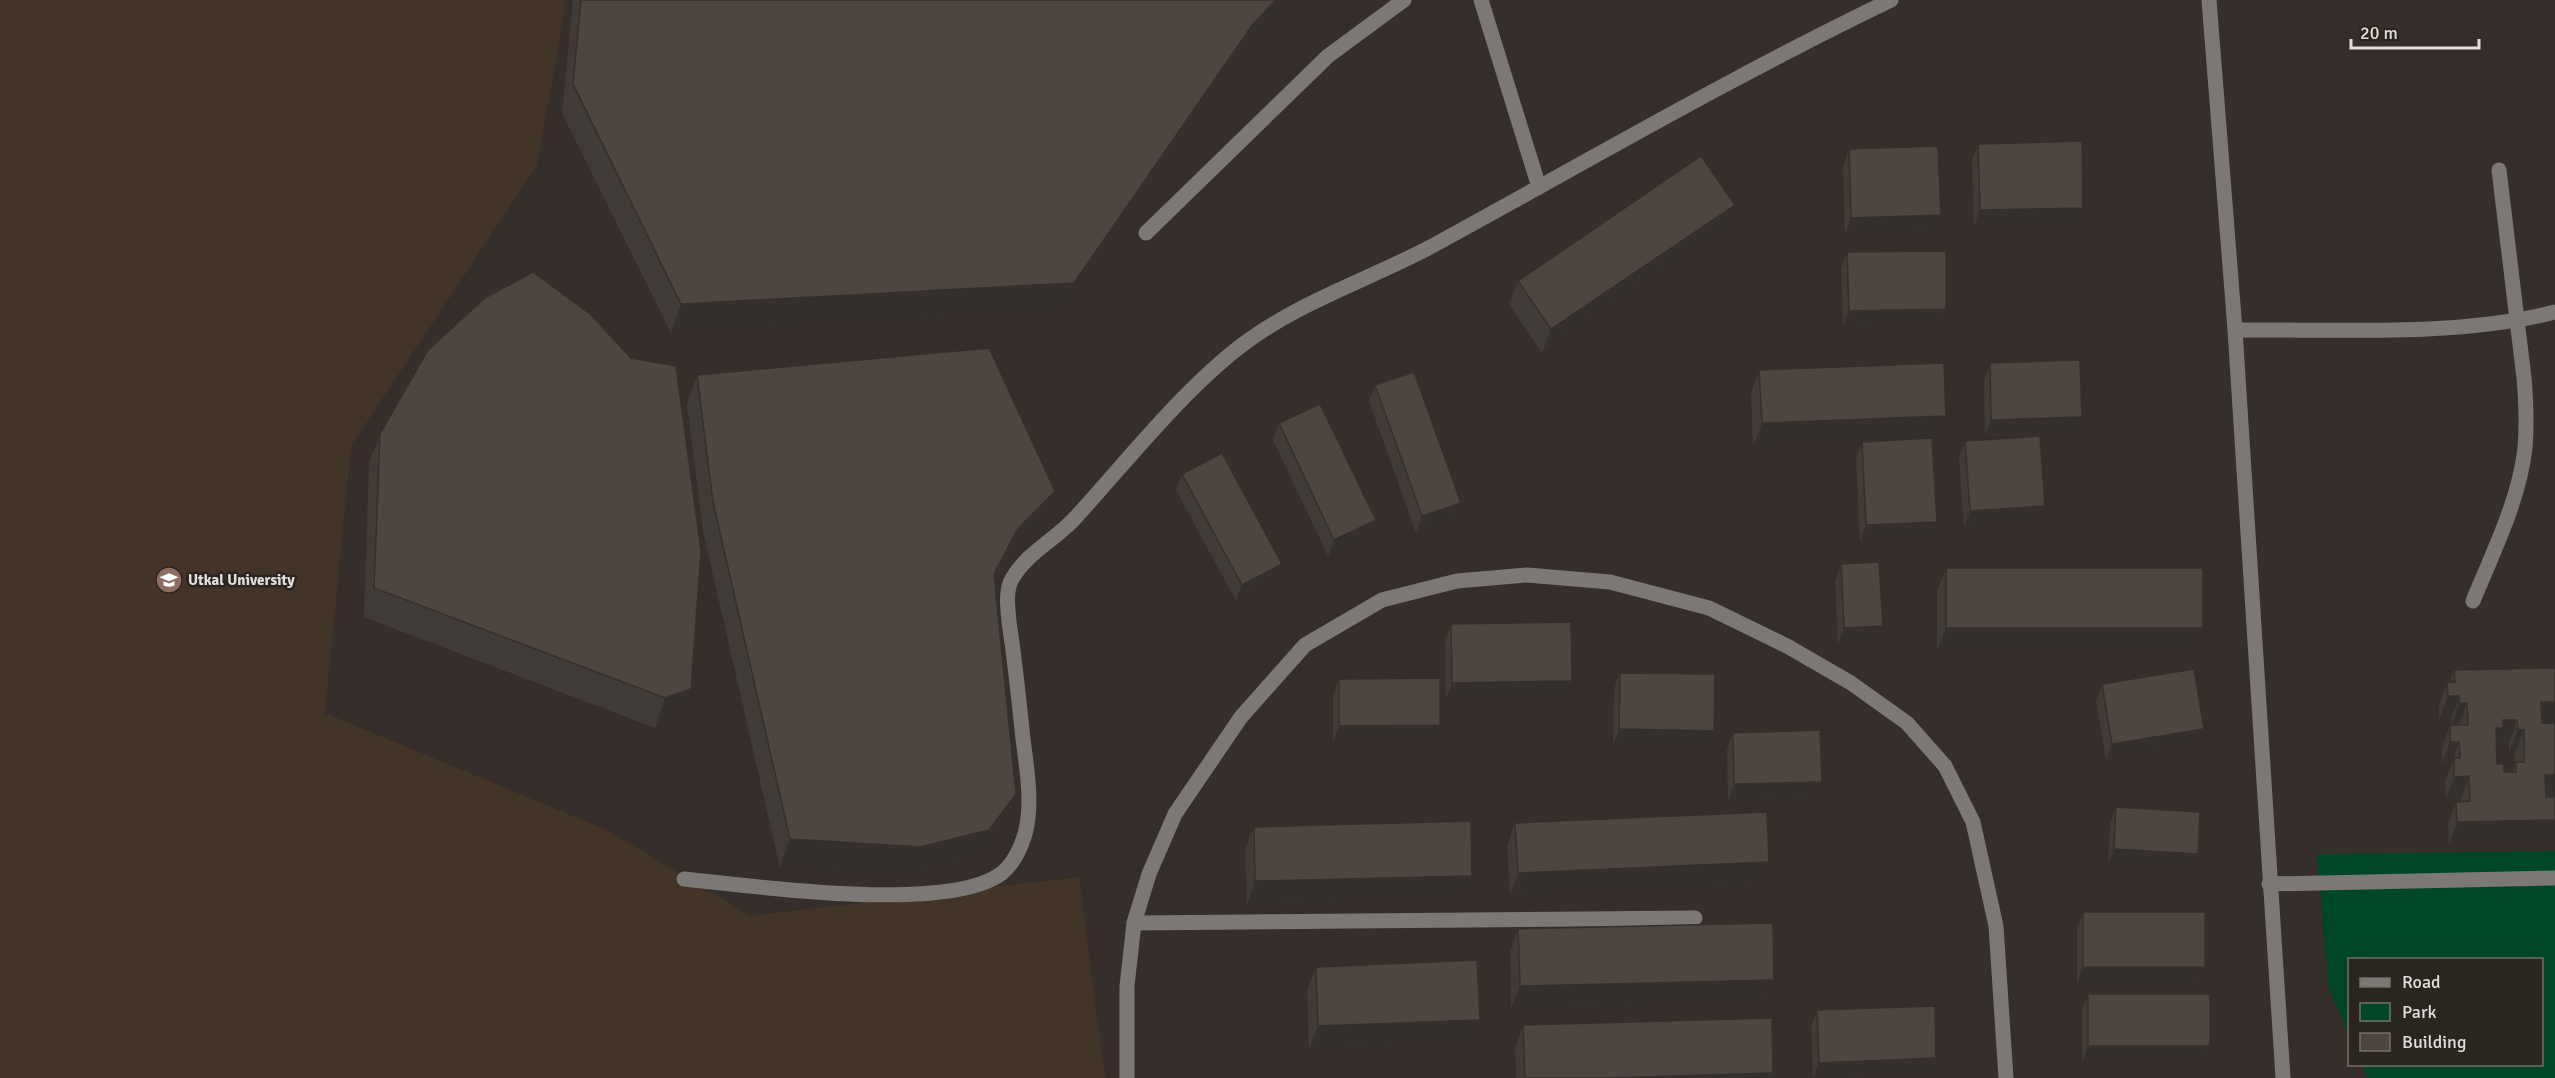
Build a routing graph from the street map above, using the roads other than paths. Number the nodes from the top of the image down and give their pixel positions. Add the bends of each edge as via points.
1 (1404, 0) edge
2 (1482, 0) edge
3 (1891, 0) edge
4 (2209, 0) edge
5 (2499, 170) dead end
6 (1539, 187) junction
7 (1146, 233) dead end
8 (2555, 312) edge
9 (2516, 320) junction
10 (2235, 330) junction
11 (2473, 601) dead end
12 (2555, 878) edge
13 (684, 879) dead end
14 (2270, 884) junction
15 (1695, 918) dead end
16 (1134, 923) junction
17 (1127, 1078) edge
18 (2006, 1078) edge
19 (2283, 1078) edge

1 - 7 street via 1328,56
2 - 6 street
3 - 6 street
4 - 10 street
5 - 9 street
6 - 13 street via 1430,247 1301,308 1243,344 1206,376 1070,524 1012,579 1009,622 1030,797 1025,834 1014,860 1002,873 976,886 918,894 826,893
8 - 9 street
9 - 10 street via 2423,328
9 - 11 street via 2524,378 2524,449 2503,529
10 - 14 street
12 - 14 street
14 - 19 street
15 - 16 street
16 - 17 street via 1127,986
16 - 18 street via 1149,874 1175,814 1241,717 1305,645 1382,600 1457,581 1527,575 1610,582 1709,608 1787,646 1851,683 1906,723 1945,766 1973,822 1996,926

